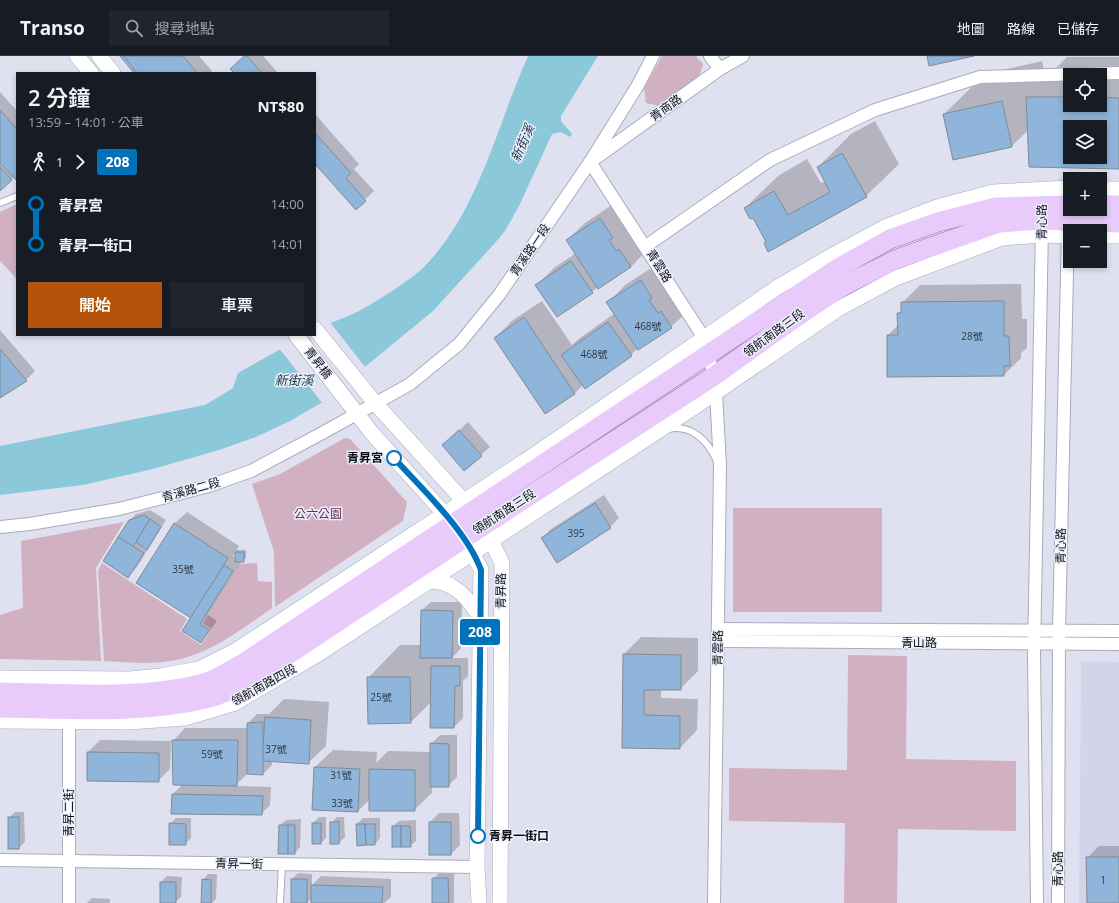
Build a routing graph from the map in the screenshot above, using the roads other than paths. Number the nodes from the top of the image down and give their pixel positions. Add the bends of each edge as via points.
1 (77, 56) edge
2 (99, 56) edge
3 (653, 56) edge
4 (710, 56) edge
5 (743, 56) edge
6 (720, 69) junction
7 (90, 72) edge
8 (112, 72) edge
9 (1119, 73) edge
10 (590, 162) junction
11 (1107, 188) edge
12 (1119, 189) edge
13 (16, 196) edge
14 (0, 203) edge
15 (1107, 205) edge
16 (1119, 205) edge
17 (1063, 212) edge
18 (1063, 212) edge
19 (1042, 213) junction
20 (1069, 216) edge
21 (1087, 216) edge
22 (1119, 223) edge
23 (1107, 236) edge
24 (1119, 236) edge
25 (646, 246) junction
26 (316, 330) edge
27 (297, 336) edge
28 (706, 347) junction
29 (356, 379) joint
30 (715, 384) junction
31 (341, 391) joint
32 (367, 409) junction
33 (656, 432) junction
34 (720, 466) junction
35 (478, 519) junction
36 (0, 527) edge
37 (458, 532) junction
38 (428, 581) junction
39 (344, 617) junction
40 (480, 617) junction
41 (1034, 631) junction
42 (1059, 631) junction
43 (1119, 631) edge
44 (718, 635) junction
45 (1034, 644) junction
46 (1059, 644) junction
47 (1119, 644) edge
48 (299, 665) junction
49 (0, 678) edge
50 (0, 692) edge
51 (0, 708) edge
52 (0, 721) edge
53 (69, 723) junction
54 (0, 860) edge
55 (69, 860) junction
56 (282, 865) junction
57 (477, 867) junction
58 (69, 903) edge
59 (280, 903) edge
60 (478, 903) edge
61 (500, 903) edge
62 (714, 903) edge
63 (1037, 903) edge
64 (1058, 903) edge

1 - 7 street
2 - 8 street
3 - 10 street, 青溪路一段
4 - 6 street
5 - 6 street, 青商路
6 - 10 street, 青商路
9 - 25 street via 980,77 875,110 770,160
10 - 25 street, 青雲路
10 - 32 street, 青溪路一段 via 499,295 459,344 410,384
11 - 12 street
13 - 14 lane
15 - 16 main road
17 - 19 main road, 領航南路三段
18 - 19 street, 領航南路三段
19 - 28 main road, 領航南路三段 via 996,207 938,222 890,239
19 - 30 main road, 領航南路三段 via 999,223 897,259 845,285 802,313
19 - 41 street, 青心路
20 - 42 street, 青心路
21 - 22 main road, 領航南路三段
23 - 24 street
25 - 28 street, 青雲路
26 - 29 street, 青昇橋
27 - 31 street, 青昇橋
28 - 30 street, 青雲路
28 - 35 main road, 領航南路三段
29 - 32 street, 青昇路
30 - 33 street, 領航南路三段
30 - 34 street, 青雲路
30 - 35 main road, 領航南路三段
31 - 32 street, 青昇路
32 - 35 street, 青昇路
32 - 36 street, 青溪路二段 via 251,471 209,486 119,509
32 - 37 street, 青昇路 via 371,432
33 - 34 lane via 673,428 687,430 702,437
33 - 35 street, 領航南路三段
34 - 44 street, 青雲路
35 - 37 main road, 領航南路三段
35 - 37 street, 領航南路四段
35 - 61 street, 青昇路 via 502,563
37 - 38 street, 領航南路四段
37 - 39 main road, 領航南路四段
37 - 40 street, 青昇路 via 481,570
37 - 49 street, 領航南路四段 via 199,669 130,679
37 - 50 main road, 領航南路四段 via 245,662 205,682 161,691 129,693
38 - 40 street via 446,583 459,589
38 - 48 street, 領航南路四段
39 - 48 street
39 - 51 main road, 領航南路四段 via 244,684 211,697 163,708 128,710
40 - 57 street, 青昇路
41 - 42 street, 青山路
41 - 44 street, 青山路
41 - 45 street, 青心路
42 - 43 street, 青山路
42 - 46 street, 青心路
44 - 45 street, 青山路
44 - 62 street, 青雲路
45 - 46 street, 青山路
45 - 63 street, 青心路
46 - 47 street, 青山路
46 - 64 street, 青心路
48 - 53 street, 領航南路四段 via 235,703 184,718
52 - 53 street, 領航南路四段
53 - 55 street, 青昇二街
54 - 55 street, 青昇一街
55 - 56 street, 青昇一街
55 - 58 street, 青昇二街
56 - 57 street, 青昇一街
56 - 59 lane
57 - 60 street, 青昇路

